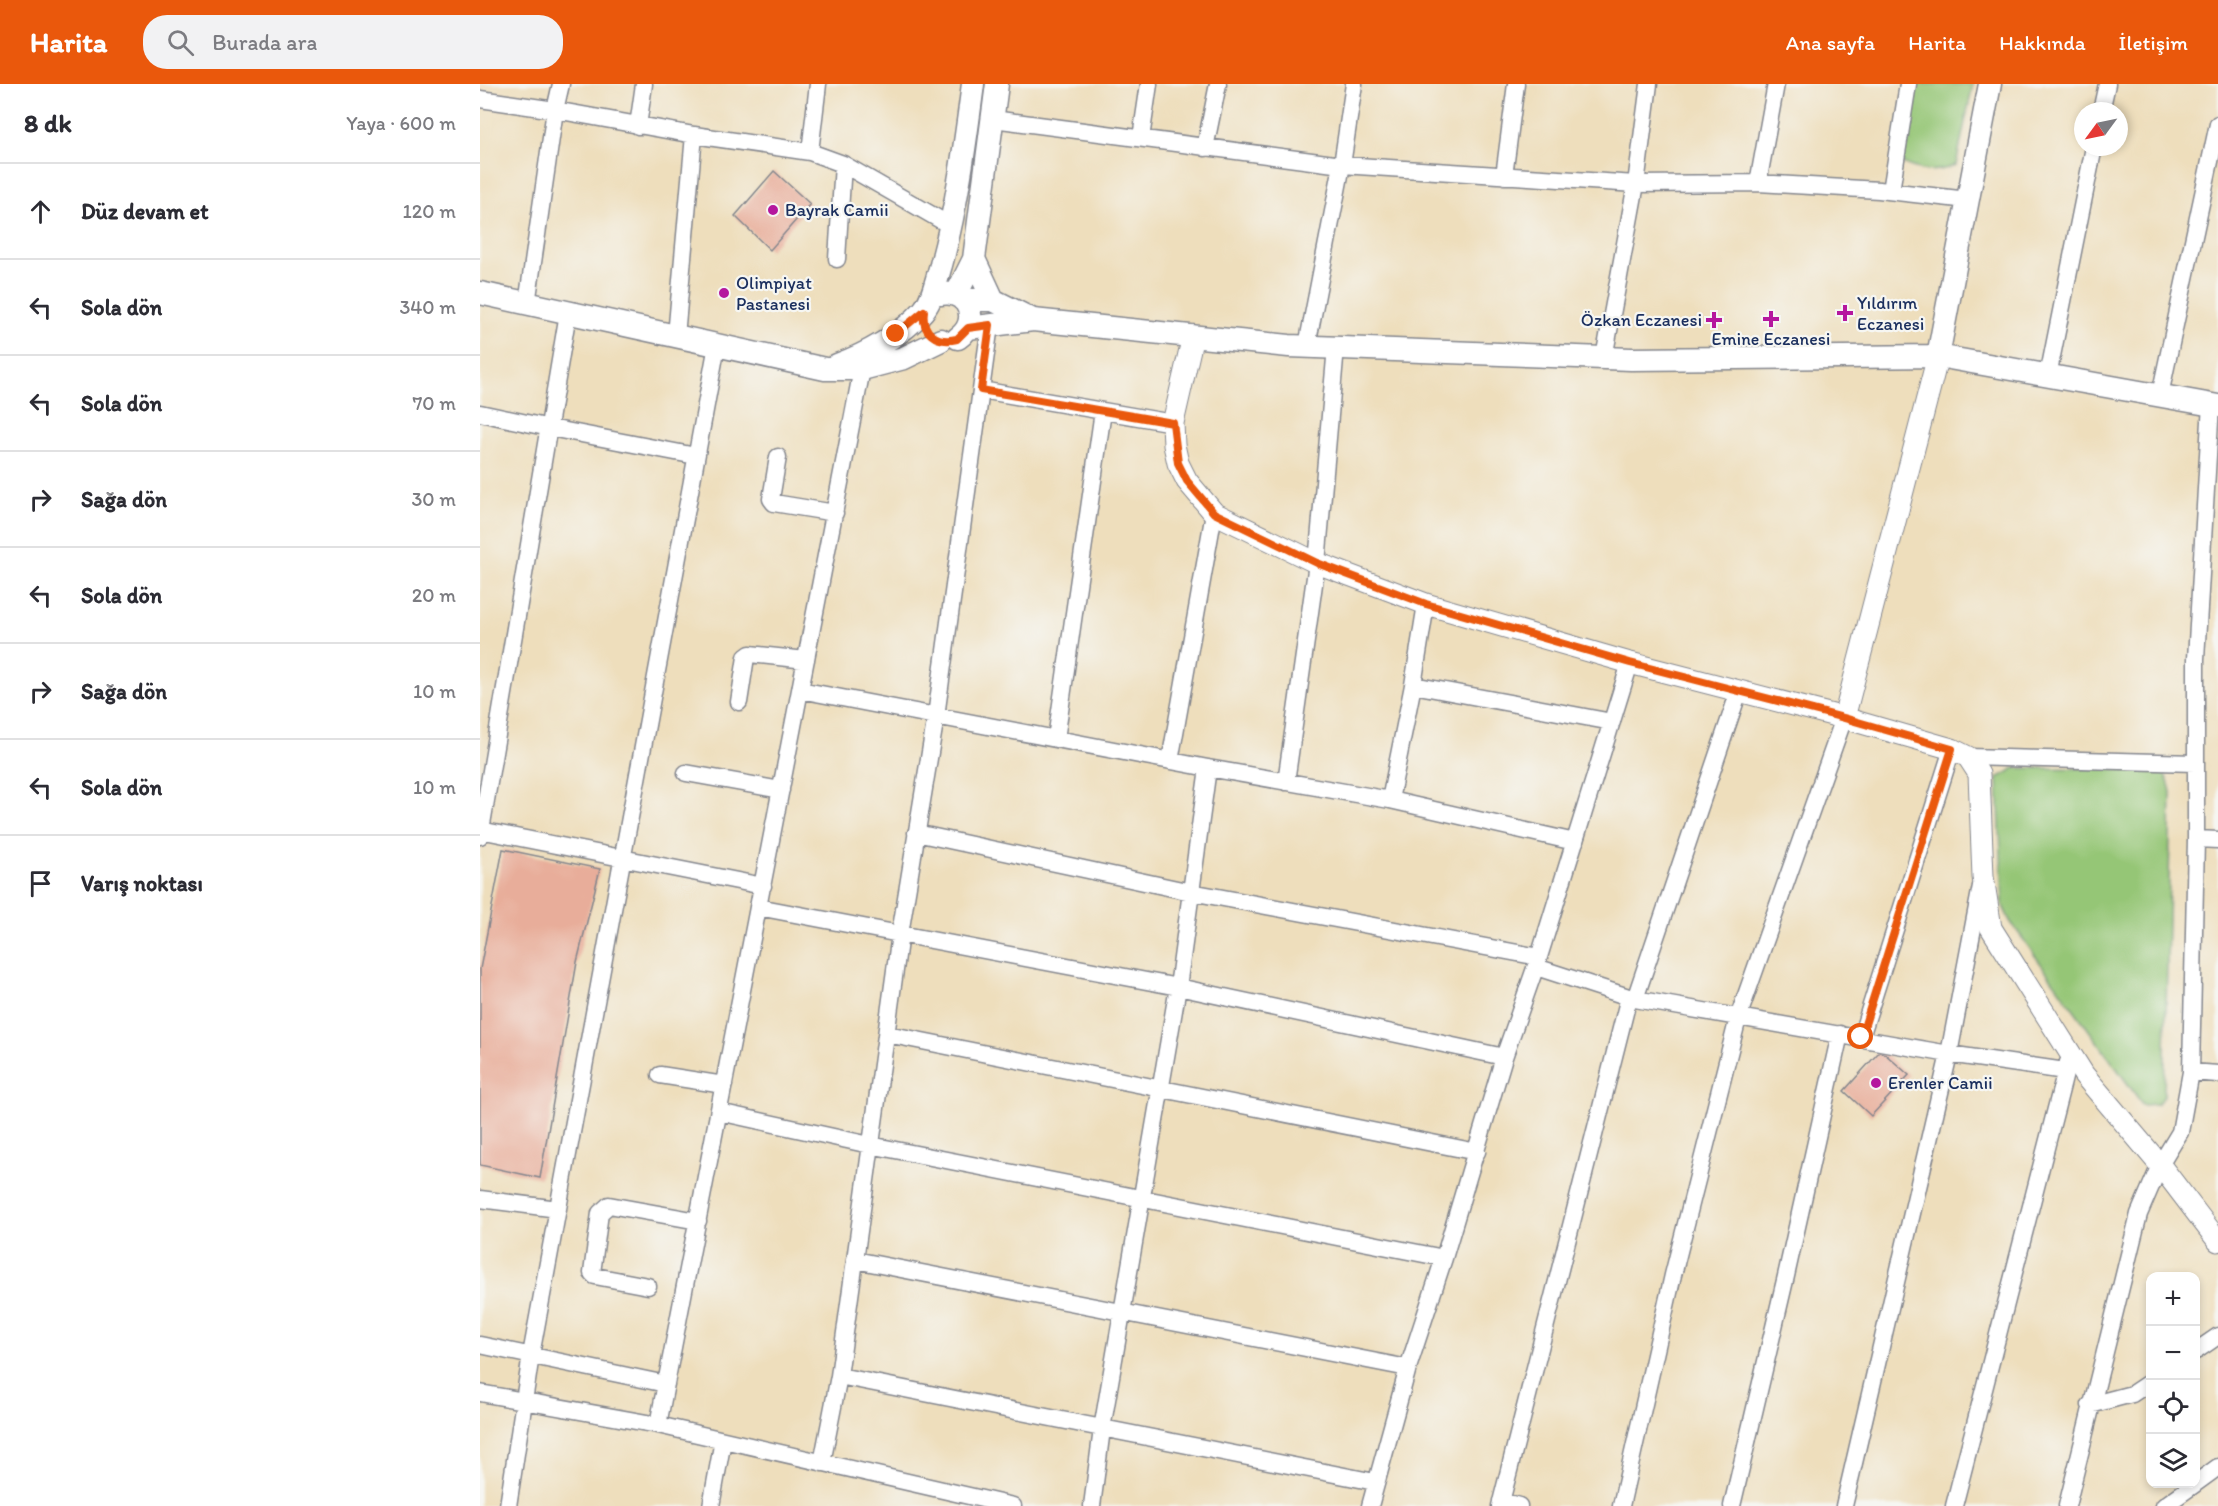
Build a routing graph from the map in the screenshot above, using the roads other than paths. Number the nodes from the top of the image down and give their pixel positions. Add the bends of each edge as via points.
1 (561, 84) edge
2 (644, 84) edge
3 (818, 84) edge
4 (973, 84) edge
5 (997, 84) edge
6 (1149, 84) edge
7 (1218, 84) edge
8 (1354, 84) edge
9 (1516, 84) edge
10 (1649, 84) edge
11 (1776, 84) edge
12 (1908, 84) edge
13 (1990, 84) edge
14 (2107, 84) edge
15 (484, 94) edge
16 (2103, 102) edge
17 (555, 110) junction
18 (993, 119) junction
19 (2218, 124) edge
20 (638, 126) junction
21 (694, 135) junction
22 (1141, 138) junction
23 (1205, 147) junction
24 (810, 152) junction
25 (2092, 156) edge
26 (843, 164) junction
27 (1342, 165) junction
28 (1504, 176) junction
29 (1758, 183) junction
30 (1636, 184) junction
31 (1891, 191) junction
32 (1968, 200) junction
33 (951, 226) junction
34 (837, 259) dead end
35 (974, 259) junction
36 (480, 294) edge
37 (960, 298) junction
38 (993, 300) junction
39 (527, 303) junction
40 (928, 305) junction
41 (568, 313) junction
42 (1033, 320) junction
43 (990, 325) junction
44 (968, 328) junction
45 (676, 336) junction
46 (1193, 336) junction
47 (941, 340) junction
48 (717, 345) junction
49 (1307, 346) junction
50 (1336, 347) junction
51 (1938, 356) junction
52 (1604, 358) junction
53 (859, 364) junction
54 (2048, 376) junction
55 (981, 390) junction
56 (2160, 395) junction
57 (2215, 405) edge
58 (1103, 411) junction
59 (480, 413) edge
60 (1173, 423) junction
61 (550, 428) junction
62 (696, 456) junction
63 (778, 457) dead end
64 (835, 513) junction
65 (1214, 513) junction
66 (1317, 563) junction
67 (1426, 604) junction
68 (806, 660) junction
69 (1630, 663) junction
70 (1413, 685) junction
71 (800, 690) junction
72 (1739, 692) junction
73 (739, 702) dead end
74 (936, 716) junction
75 (1844, 718) junction
76 (1612, 722) junction
77 (1056, 739) junction
78 (1960, 753) junction
79 (1170, 761) junction
80 (2195, 763) junction
81 (1208, 768) junction
82 (686, 773) dead end
83 (1286, 782) junction
84 (781, 790) junction
85 (1390, 800) junction
86 (480, 832) edge
87 (916, 833) junction
88 (2196, 839) junction
89 (2218, 840) edge
90 (1575, 842) junction
91 (622, 857) junction
92 (1983, 877) junction
93 (763, 886) junction
94 (1191, 892) junction
95 (758, 907) junction
96 (900, 934) junction
97 (1537, 962) junction
98 (1178, 987) junction
99 (1632, 998) junction
100 (1738, 1018) junction
101 (887, 1034) junction
102 (1840, 1034) junction
103 (1861, 1037) junction
104 (1949, 1054) junction
105 (1504, 1057) junction
106 (2068, 1062) junction
107 (2192, 1072) junction
108 (2218, 1074) edge
109 (660, 1075) dead end
110 (724, 1085) junction
111 (1159, 1089) junction
112 (719, 1112) junction
113 (870, 1145) junction
114 (1477, 1152) junction
115 (2160, 1166) junction
116 (1142, 1198) junction
117 (480, 1199) edge
118 (558, 1209) junction
119 (698, 1221) junction
120 (2218, 1241) edge
121 (1444, 1257) junction
122 (855, 1260) junction
123 (648, 1286) dead end
124 (1123, 1313) junction
125 (2218, 1336) edge
126 (480, 1345) edge
127 (2200, 1349) edge
128 (531, 1354) junction
129 (1408, 1368) junction
130 (839, 1376) junction
131 (666, 1384) junction
132 (2146, 1385) edge
133 (480, 1393) edge
134 (523, 1402) junction
135 (2091, 1405) junction
136 (658, 1425) junction
137 (1102, 1429) junction
138 (723, 1440) junction
139 (822, 1462) junction
140 (2218, 1467) edge
141 (2200, 1480) edge
142 (1375, 1482) junction
143 (2188, 1488) edge
144 (1501, 1504) edge
145 (508, 1506) edge
146 (711, 1506) edge
147 (1013, 1506) edge
148 (1092, 1506) edge
149 (1370, 1506) edge
150 (1519, 1506) edge
151 (1621, 1506) edge
152 (1732, 1506) edge
153 (1844, 1506) edge
154 (1954, 1506) edge
155 (2067, 1506) edge
156 (2164, 1506) edge

1 - 17 street
2 - 20 street
3 - 24 street
4 - 33 main road
5 - 18 main road
6 - 22 street
7 - 23 street
8 - 27 street
9 - 28 street
10 - 30 street
11 - 29 street
12 - 31 street
13 - 32 main road
14 - 16 street
15 - 17 street
17 - 20 street
17 - 39 street
18 - 22 street
18 - 35 main road
19 - 56 street
20 - 21 street
21 - 24 street
21 - 45 street
22 - 23 street
23 - 27 street
24 - 26 street
25 - 54 street
26 - 33 street
26 - 34 street
27 - 28 street
27 - 49 street
28 - 30 street
29 - 30 street
29 - 31 street
30 - 52 street
31 - 32 street
32 - 51 main road
33 - 40 main road
35 - 37 main road
35 - 38 main road
36 - 39 main road
37 - 38 main road
37 - 40 main road via 947,293
37 - 44 main road via 970,312
38 - 42 main road
39 - 41 main road
40 - 47 main road via 923,319 927,331
40 - 53 main road
41 - 45 main road
41 - 61 street
42 - 43 main road
42 - 46 main road
43 - 44 main road
43 - 55 street
44 - 47 main road via 957,339
45 - 48 main road
46 - 49 main road
46 - 60 street
47 - 53 main road via 904,358
48 - 53 main road via 825,369
48 - 62 street
49 - 50 main road
50 - 52 main road
50 - 66 street
51 - 52 main road
51 - 54 main road
51 - 75 street
53 - 64 street
54 - 56 main road
55 - 58 street
55 - 74 street
56 - 57 main road
57 - 80 street via 2196,660
58 - 60 street
58 - 77 street
59 - 61 street
60 - 65 street via 1178,463 1187,481
61 - 62 street
61 - 86 street
62 - 91 street
63 - 64 street via 771,499 774,503
64 - 68 street
65 - 66 street
65 - 79 street
66 - 67 street
66 - 83 street
67 - 69 street
67 - 70 street
68 - 71 street
68 - 73 street via 750,654 746,657
69 - 72 street
69 - 76 street
70 - 76 street
70 - 85 street
71 - 74 street
71 - 84 street
72 - 75 street
72 - 99 street
74 - 77 street
74 - 87 street
75 - 78 street
75 - 100 street
76 - 90 street
77 - 79 street
78 - 80 street
78 - 92 street via 1980,774
78 - 103 street
79 - 81 street
80 - 88 street
81 - 83 street
81 - 94 street
82 - 84 street
83 - 85 street
84 - 93 street
85 - 90 street
86 - 91 street
87 - 94 street
87 - 96 street
88 - 89 street
88 - 107 street
90 - 97 street
91 - 93 street
91 - 118 street
92 - 104 street
92 - 106 street via 1991,928
93 - 95 street
94 - 97 street
94 - 98 street
95 - 96 street
95 - 110 street
96 - 98 street
96 - 101 street
97 - 99 street
97 - 105 street
98 - 105 street
98 - 111 street
99 - 100 street
99 - 144 street
100 - 102 street
100 - 151 street via 1673,1275
101 - 111 street
101 - 113 street
102 - 103 street
102 - 152 street
103 - 104 street
104 - 106 street
104 - 153 street
105 - 114 street
106 - 115 street via 2084,1075
106 - 154 street
107 - 108 street
107 - 115 street via 2180,1132
109 - 110 street
110 - 112 street
111 - 114 street
111 - 116 street
112 - 113 street
112 - 119 street
113 - 116 street
113 - 122 street
114 - 121 street
115 - 120 street
115 - 135 street via 2139,1214
116 - 121 street
116 - 124 street
117 - 118 street
118 - 128 street
119 - 123 street via 609,1205 603,1208 592,1273
119 - 131 street
121 - 129 street
122 - 124 street
122 - 130 street
124 - 129 street
124 - 137 street
125 - 127 street
126 - 128 street
128 - 131 street
128 - 134 street
129 - 142 street
130 - 137 street
130 - 139 street
131 - 136 street
132 - 135 street via 2132,1394
133 - 134 street
134 - 136 street
134 - 145 street
135 - 155 street
136 - 138 street
137 - 142 street
137 - 148 street
138 - 139 street
138 - 146 street
139 - 147 street
140 - 141 street
142 - 149 street
143 - 156 street
144 - 150 street

